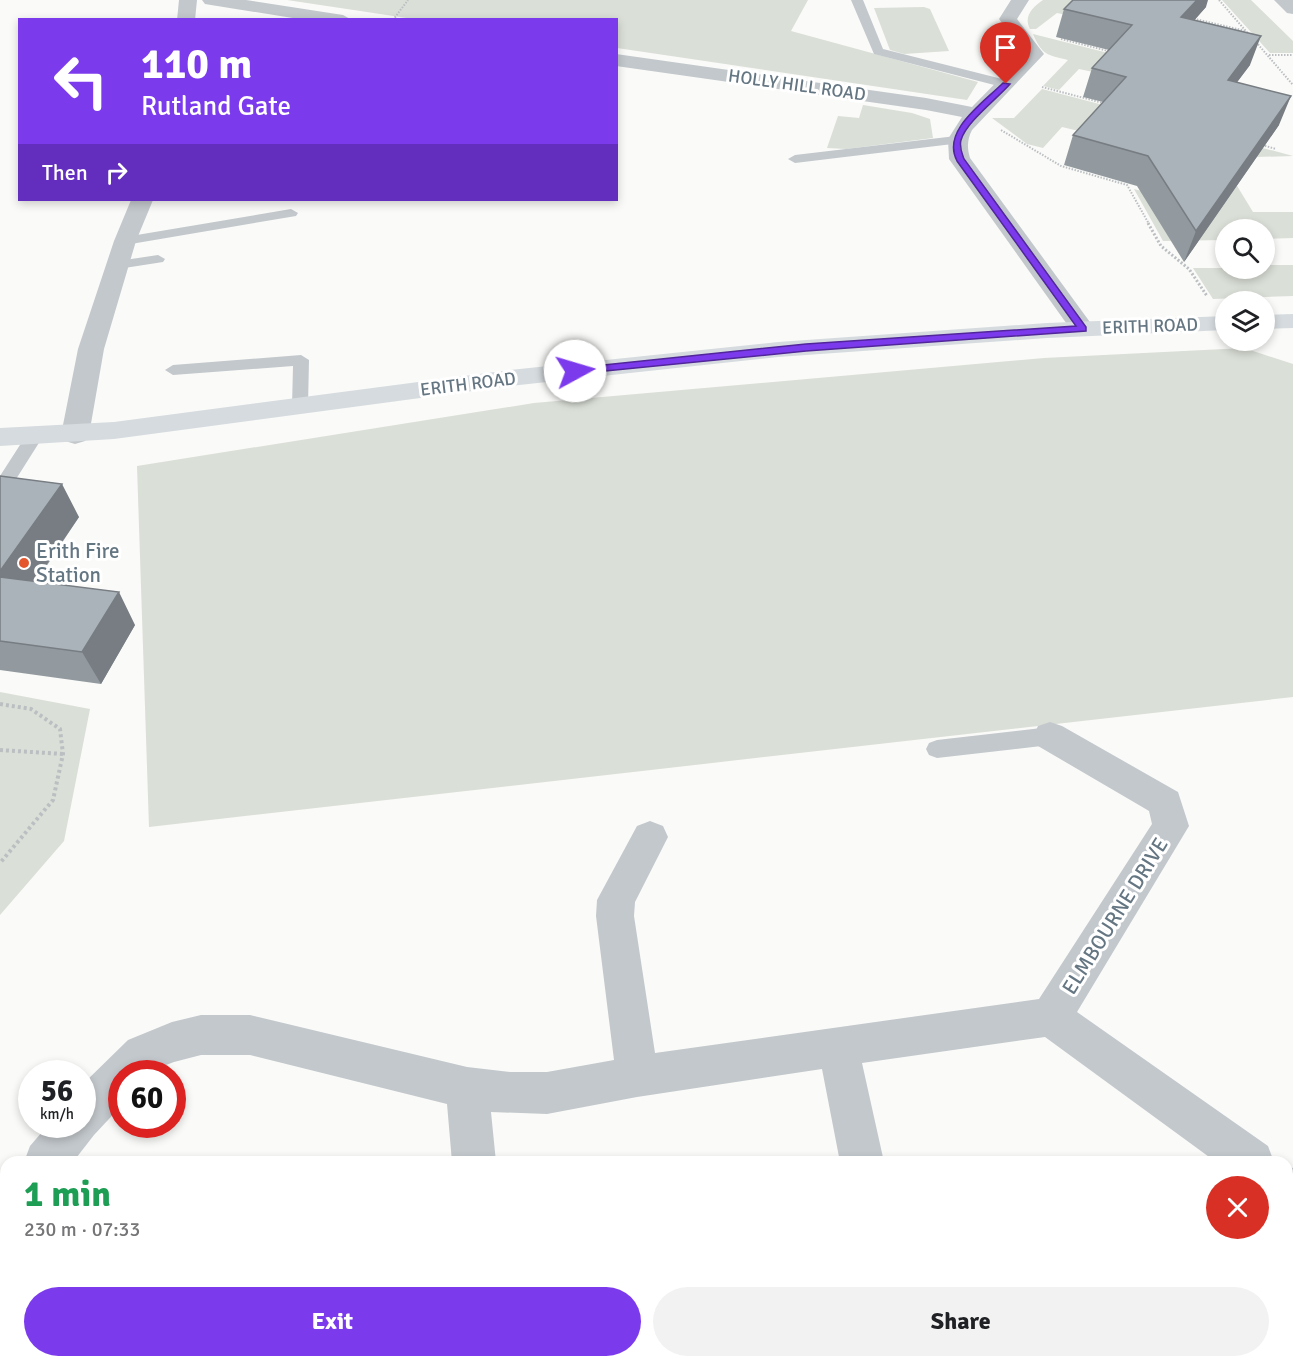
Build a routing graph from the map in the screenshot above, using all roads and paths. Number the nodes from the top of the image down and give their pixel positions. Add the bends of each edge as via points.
1 (188, 0) edge
2 (210, 0) edge
3 (408, 0) edge
4 (857, 0) edge
5 (1020, 0) edge
6 (1219, 0) edge
7 (1283, 0) edge
8 (1293, 9) edge
9 (186, 18) edge
10 (330, 18) edge
11 (394, 18) edge
12 (1190, 18) edge
13 (1016, 28) junction
14 (1246, 31) junction
15 (1112, 52) edge
16 (1268, 55) junction
17 (1293, 55) edge
18 (618, 60) edge
19 (1006, 84) junction
20 (1293, 85) edge
21 (1111, 106) edge
22 (976, 114) junction
23 (956, 140) junction
24 (1254, 143) edge
25 (1276, 149) edge
26 (795, 159) dead end
27 (142, 201) edge
28 (291, 213) dead end
29 (125, 241) junction
30 (158, 259) dead end
31 (118, 265) junction
32 (1211, 302) dead end
33 (1293, 321) edge
34 (1275, 322) edge
35 (1215, 323) edge
36 (1083, 329) junction
37 (173, 370) dead end
38 (300, 406) junction
39 (75, 435) junction
40 (0, 437) edge
41 (33, 438) junction
42 (0, 491) edge
43 (0, 704) edge
44 (1050, 736) joint
45 (937, 749) dead end
46 (0, 750) edge
47 (63, 754) junction
48 (650, 837) dead end
49 (0, 863) edge
50 (1051, 1017) junction
51 (838, 1046) junction
52 (638, 1076) junction
53 (467, 1088) junction
54 (96, 1102) edge
55 (65, 1138) edge
56 (51, 1156) edge
57 (473, 1156) edge
58 (861, 1156) edge
59 (1244, 1156) edge

1 - 9 street
2 - 10 street
3 - 11 path
4 - 19 lane via 878,51
5 - 13 street via 1008,19
6 - 14 path
7 - 8 street
12 - 14 path
13 - 15 path
13 - 19 street via 1035,54
14 - 16 path
16 - 17 path
16 - 20 path
18 - 22 street, HOLLY HILL ROAD
19 - 21 path via 1042,87
19 - 22 street
22 - 23 street
22 - 32 path via 1061,166 1127,185 1161,246 1189,269
23 - 26 lane
23 - 36 street via 960,159
24 - 25 path
27 - 29 street
28 - 29 lane
29 - 31 street
30 - 31 lane
31 - 39 street via 91,349
33 - 34 main road
35 - 36 main road, ERITH ROAD
36 - 38 main road, ERITH ROAD via 699,358
37 - 38 lane via 302,360
38 - 39 main road, ERITH ROAD
39 - 41 main road, ERITH ROAD
40 - 41 main road, ERITH ROAD
41 - 42 lane
43 - 47 path via 31,709 60,729
44 - 45 lane
44 - 50 street, ELMBOURNE DRIVE via 1157,797 1166,804 1171,826
46 - 47 path
47 - 49 path via 53,800
48 - 52 street via 616,900 615,916
50 - 51 street, ELMBOURNE DRIVE
50 - 59 street, ELMBOURNE DRIVE
51 - 52 street, ELMBOURNE DRIVE
51 - 58 street
52 - 53 street, ELMBOURNE DRIVE via 547,1093
53 - 54 street, ELMBOURNE DRIVE via 250,1035 201,1035 143,1054
53 - 57 street
55 - 56 street

